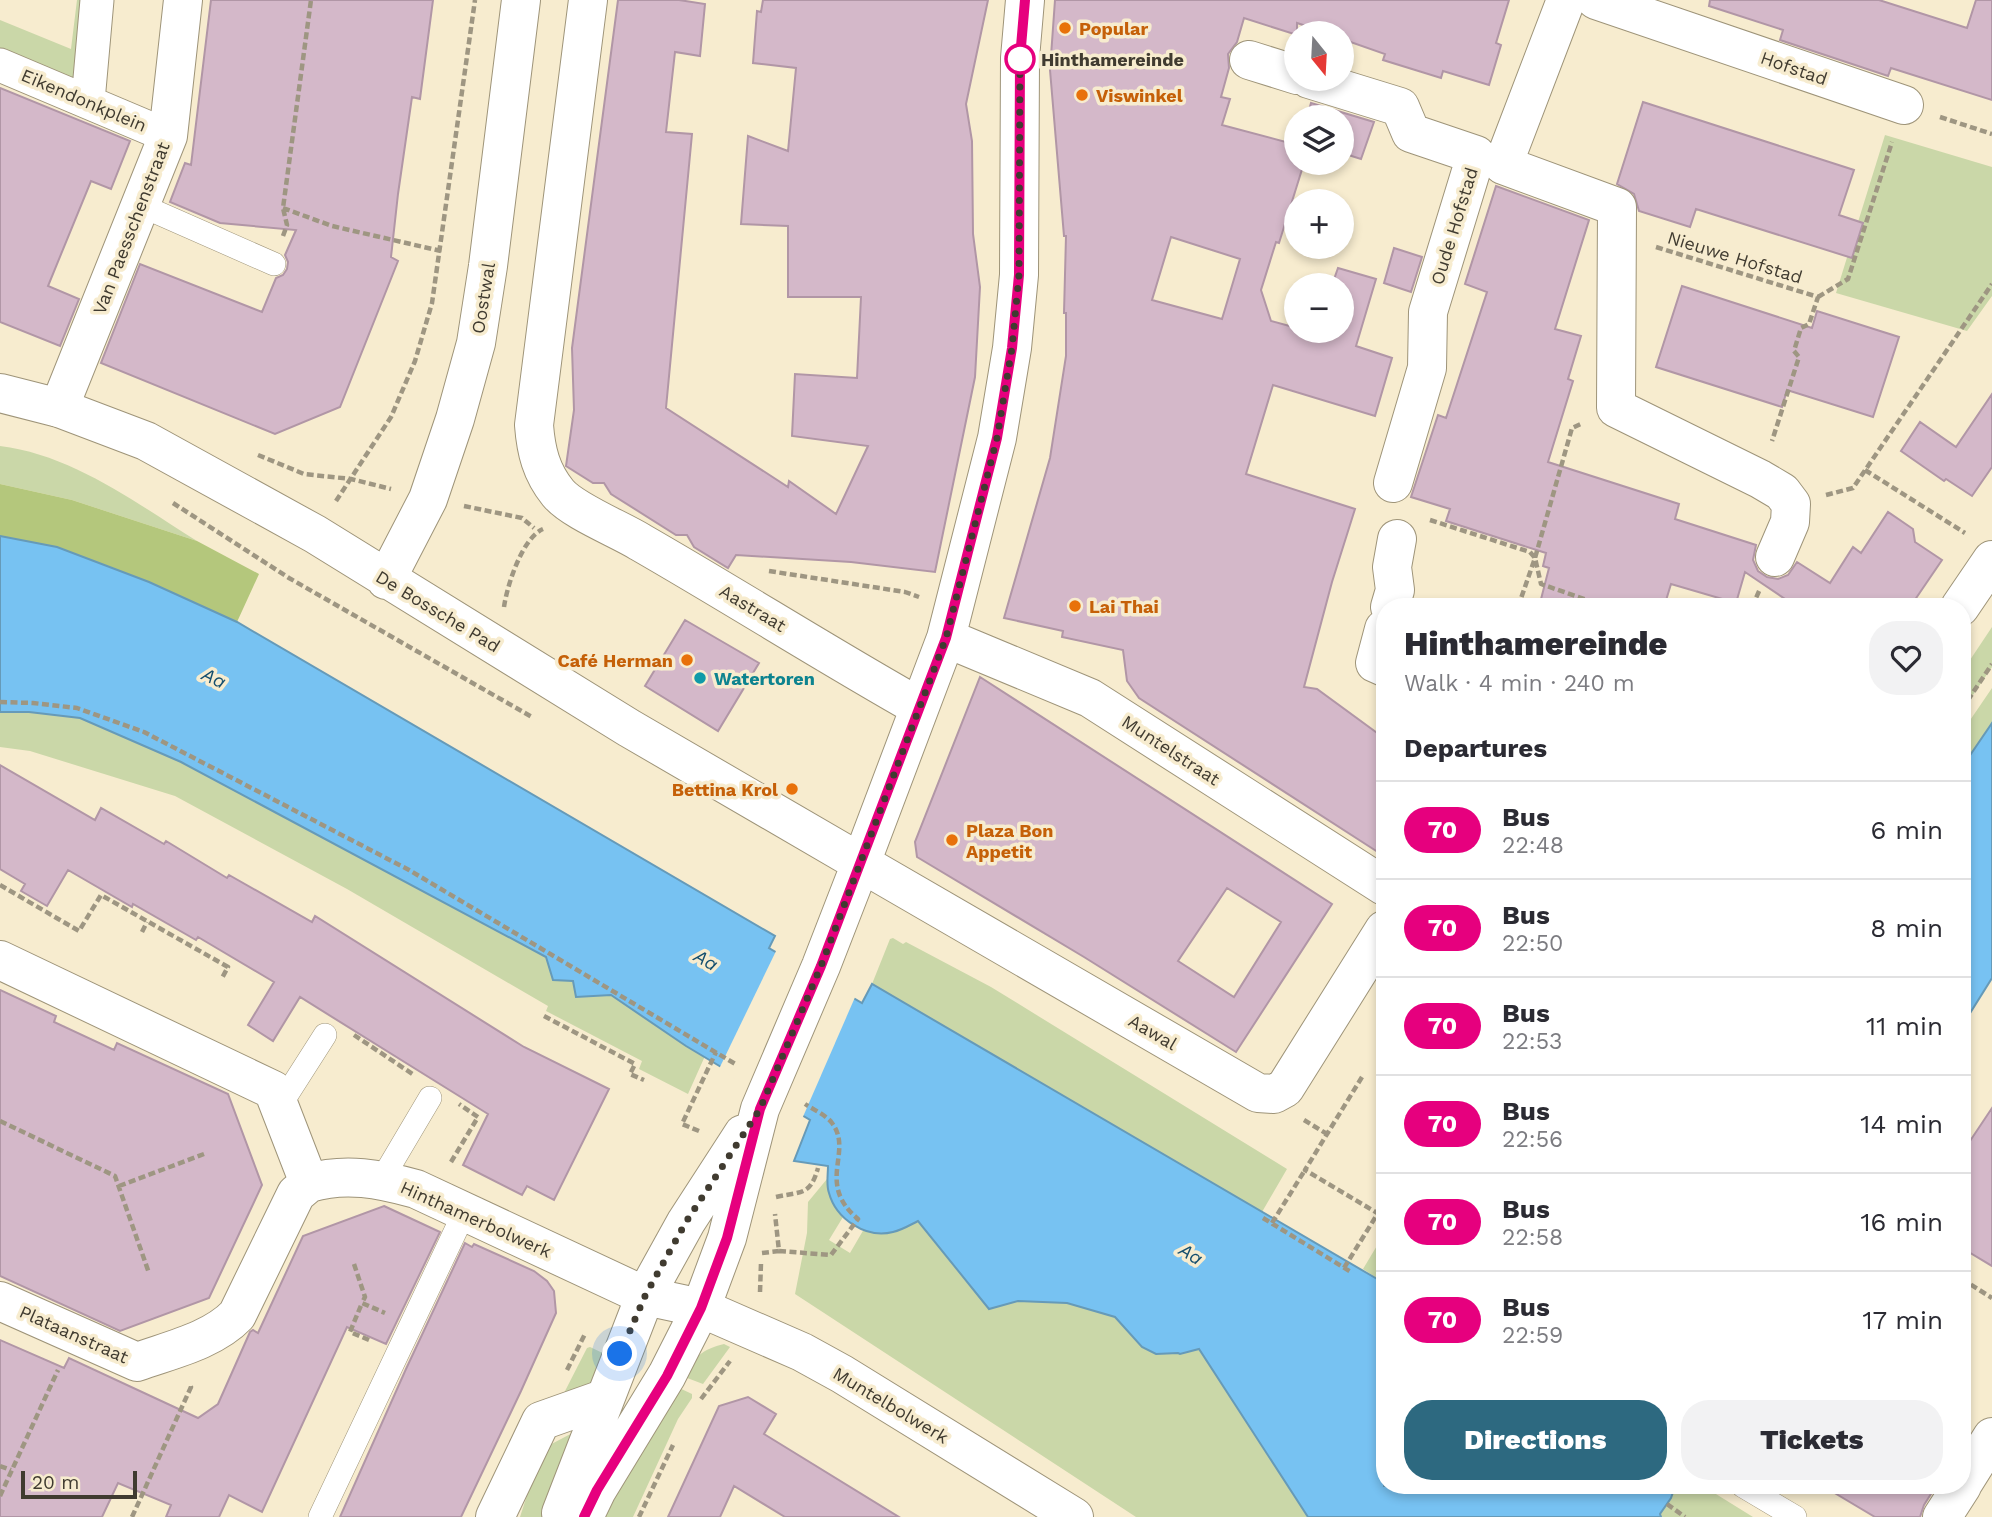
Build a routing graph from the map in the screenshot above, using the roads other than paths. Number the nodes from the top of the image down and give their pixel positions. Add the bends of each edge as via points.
1 (97, 0) edge
2 (183, 0) edge
3 (521, 0) edge
4 (588, 0) edge
5 (1025, 0) edge
6 (1566, 0) edge
7 (1596, 0) edge
8 (1249, 60) dead end
9 (0, 65) edge
10 (1284, 71) edge
11 (1348, 91) edge
12 (88, 101) junction
13 (1904, 105) road end
14 (168, 136) junction
15 (1489, 160) junction
16 (140, 205) junction
17 (274, 264) road end
18 (0, 393) edge
19 (59, 408) junction
20 (1393, 483) dead end
21 (1409, 528) road end
22 (1980, 548) edge
23 (1775, 556) dead end
24 (386, 580) junction
25 (1393, 598) edge
26 (1963, 598) edge
27 (946, 638) junction
28 (919, 707) junction
29 (862, 863) junction
30 (1376, 881) edge
31 (1376, 943) edge
32 (0, 960) edge
33 (325, 1035) dead end
34 (430, 1098) dead end
35 (279, 1107) junction
36 (760, 1109) junction
37 (382, 1179) junction
38 (309, 1183) junction
39 (465, 1211) junction
40 (645, 1296) junction
41 (0, 1301) edge
42 (701, 1308) junction
43 (603, 1399) junction
44 (1992, 1437) edge
45 (1971, 1471) edge
46 (1756, 1494) edge
47 (1957, 1494) edge
48 (320, 1517) edge
49 (495, 1517) edge
50 (560, 1517) edge
51 (584, 1517) edge
52 (1074, 1517) edge
53 (1795, 1517) edge
54 (1942, 1517) edge

1 - 12 street
2 - 14 street, Van Paesschenstraat
3 - 24 street, Oostwal via 476,343 428,499
4 - 28 street, Aastraat via 534,425 545,475 560,495 586,512
5 - 27 street via 1020,58 1019,275 1012,348 997,438
6 - 15 street
7 - 13 street, Hofstad
8 - 10 street
9 - 12 street, Eikendonkplein
11 - 15 street, Oude Hofstad via 1400,107 1411,133
12 - 14 street, Eikendonkplein
14 - 16 street, Van Paesschenstraat
15 - 20 street, Oude Hofstad via 1428,312 1427,368
15 - 23 street via 1617,207 1616,408 1782,492 1791,504 1790,522
16 - 17 lane
16 - 19 street, Van Paesschenstraat
18 - 19 street, De Bossche Pad
19 - 24 street, De Bossche Pad via 146,441 315,534
21 - 25 street via 1392,567
22 - 26 street
24 - 29 street, De Bossche Pad
27 - 28 street
27 - 30 street, Muntelstraat via 1090,698
28 - 29 street
29 - 31 street, Aawal via 1258,1093 1274,1094 1285,1088
29 - 36 street
32 - 35 street via 273,1090
33 - 35 lane
34 - 37 lane
35 - 38 street
36 - 40 street via 686,1222
36 - 42 street via 727,1238
37 - 38 street, Hinthamerbolwerk via 344,1177
37 - 39 street, Hinthamerbolwerk
38 - 41 street, Plataanstraat via 296,1194 237,1315 224,1328 177,1348 137,1362
39 - 40 street, Hinthamerbolwerk
39 - 48 lane
40 - 42 street, Hinthamerbolwerk
40 - 43 street
42 - 51 street via 667,1376
42 - 52 street, Muntelbolwerk via 832,1368
43 - 49 street via 541,1420
43 - 50 street
44 - 45 street
46 - 53 lane
47 - 54 street

